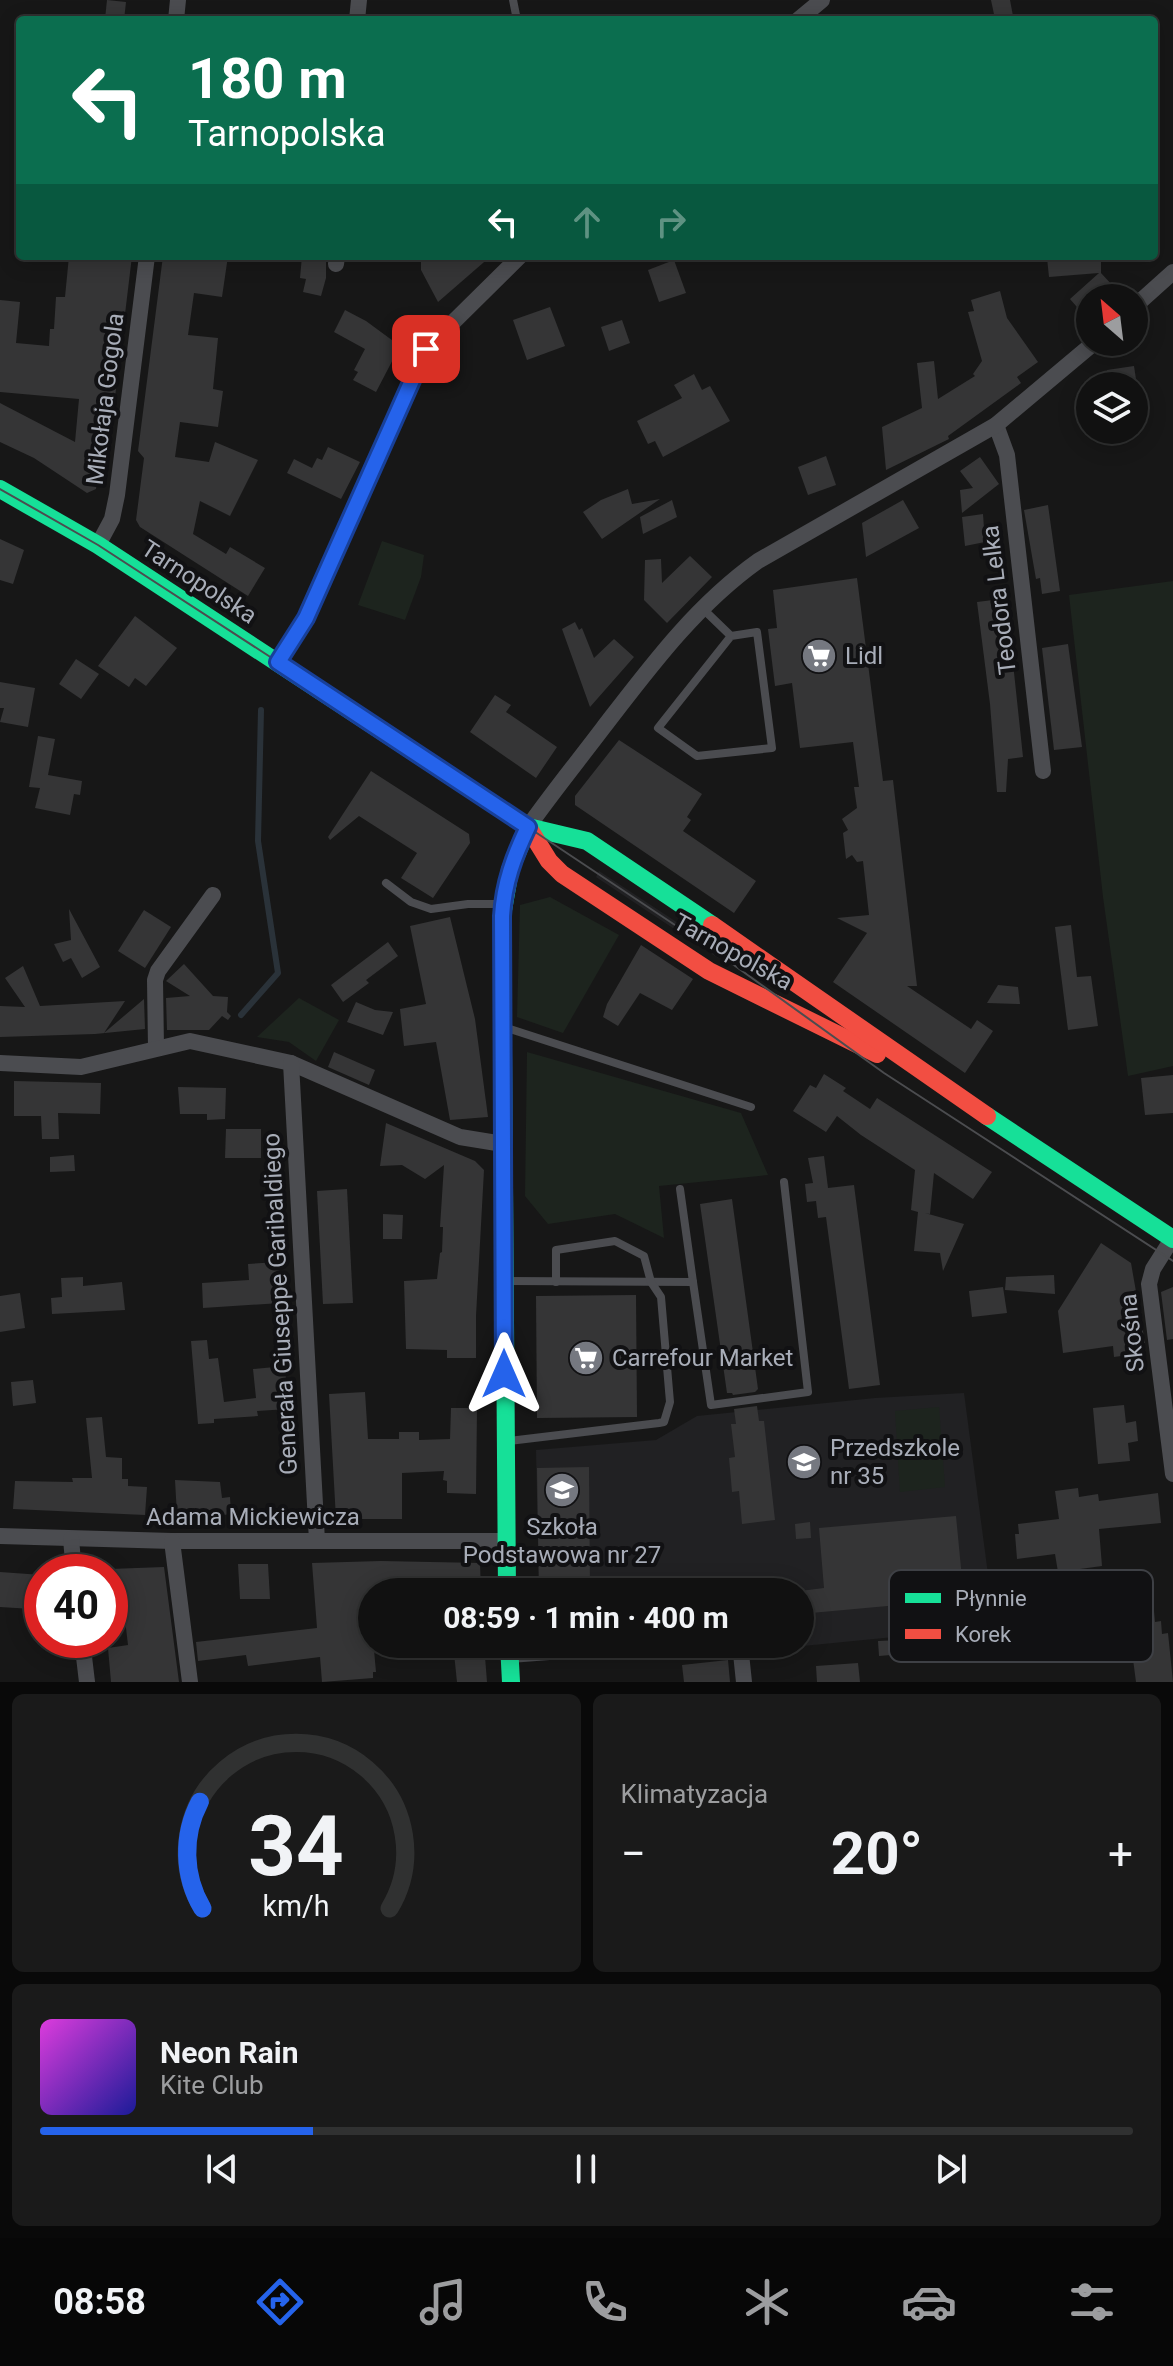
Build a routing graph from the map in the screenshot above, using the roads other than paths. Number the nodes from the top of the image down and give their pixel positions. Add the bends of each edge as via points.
1 (822, 0) edge
2 (803, 16) edge
3 (146, 260) edge
4 (516, 260) edge
5 (1173, 272) edge
6 (1148, 294) edge
7 (1078, 356) edge
8 (996, 425) junction
9 (0, 489) edge
10 (98, 545) junction
11 (702, 607) junction
12 (731, 636) junction
13 (278, 662) junction
14 (1043, 771) dead end
15 (528, 827) junction
16 (386, 883) dead end
17 (213, 895) dead end
18 (502, 904) junction
19 (502, 1026) junction
20 (156, 1048) junction
21 (0, 1063) edge
22 (291, 1063) junction
23 (940, 1085) junction
24 (751, 1107) dead end
25 (503, 1144) junction
26 (784, 1182) dead end
27 (680, 1189) dead end
28 (1173, 1239) edge
29 (504, 1281) junction
30 (556, 1282) junction
31 (651, 1282) junction
32 (693, 1282) junction
33 (505, 1441) junction
34 (1173, 1474) edge
35 (0, 1536) edge
36 (71, 1539) junction
37 (172, 1541) junction
38 (317, 1541) junction
39 (506, 1541) junction
40 (72, 1554) edge
41 (507, 1578) edge
42 (84, 1658) edge
43 (510, 1658) edge
44 (741, 1658) edge
45 (87, 1682) edge
46 (190, 1682) edge
47 (511, 1682) edge
48 (744, 1682) edge

1 - 2 street
3 - 10 street, Mikołaja Gogola via 117,495
4 - 13 street via 426,349 306,618
5 - 6 street
7 - 8 street
8 - 11 street via 758,561
8 - 14 street, Teodora Lelka via 1007,455
9 - 10 main road, Tarnopolska
10 - 13 main road, Tarnopolska
11 - 12 lane
11 - 15 street
12 - 12 lane via 757,632 772,748 697,756 658,728
13 - 15 main road, Tarnopolska
15 - 18 main road via 511,864
15 - 23 main road, Tarnopolska via 587,841
15 - 23 main road, Tarnopolska via 562,874 687,957
16 - 18 lane via 431,909
17 - 20 street via 158,971
18 - 19 main road
19 - 24 lane
19 - 25 main road
20 - 21 street via 81,1067
20 - 22 street via 190,1041
22 - 25 street via 460,1137
22 - 38 street, Generała Giuseppe Garibaldiego
23 - 28 main road, Tarnopolska
25 - 29 main road
26 - 32 lane via 808,1392 711,1405
27 - 32 lane
28 - 34 street, Skośna via 1149,1284
29 - 30 lane
29 - 33 main road
30 - 31 lane
30 - 31 lane via 556,1250 615,1241 644,1256
31 - 32 lane
31 - 33 lane via 661,1297 670,1402 664,1422
33 - 39 main road
35 - 36 street, Adama Mickiewicza
36 - 37 street, Adama Mickiewicza
36 - 40 street
37 - 38 street, Adama Mickiewicza
37 - 46 street
38 - 39 street, Adama Mickiewicza
39 - 41 main road
42 - 45 street
43 - 47 main road
44 - 48 street

